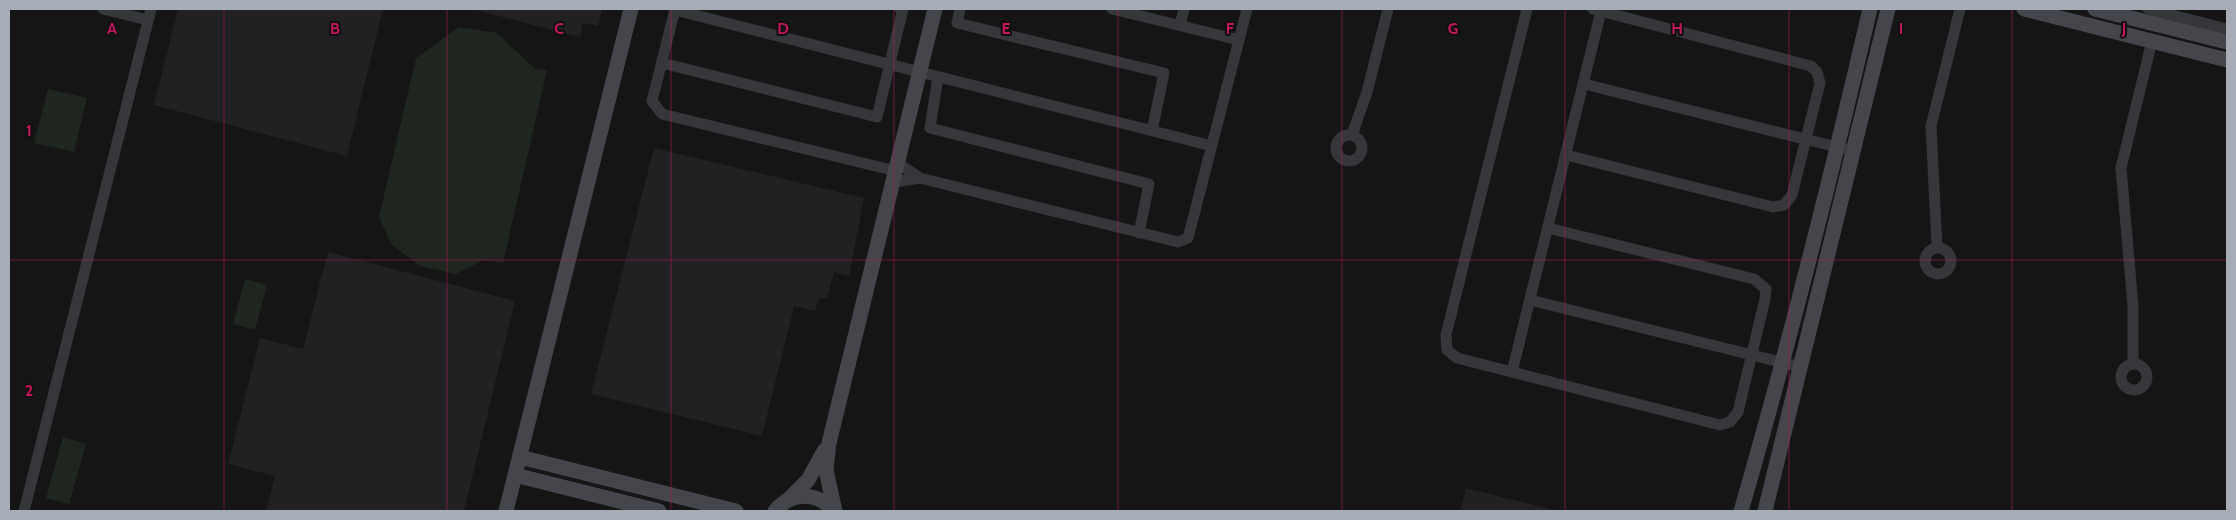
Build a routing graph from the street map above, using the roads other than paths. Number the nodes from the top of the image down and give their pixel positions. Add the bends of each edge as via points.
1 (103, 9) edge
2 (632, 9) edge
3 (900, 9) edge
4 (935, 9) edge
5 (960, 9) edge
6 (1112, 9) edge
7 (1184, 9) edge
8 (1247, 9) edge
9 (1388, 9) edge
10 (1527, 9) edge
11 (1870, 9) edge
12 (1888, 9) edge
13 (1960, 9) edge
14 (2024, 9) edge
15 (2095, 9) edge
16 (2148, 9) edge
17 (675, 10) edge
18 (1597, 10) edge
19 (150, 14) edge
20 (1180, 25) junction
21 (2227, 29) edge
22 (1239, 40) junction
23 (2152, 42) junction
24 (2227, 42) edge
25 (2227, 60) edge
26 (662, 62) junction
27 (890, 65) junction
28 (919, 72) junction
29 (938, 77) junction
30 (1584, 84) junction
31 (1152, 131) junction
32 (1352, 135) dead end
33 (1806, 139) junction
34 (1212, 146) junction
35 (1838, 148) junction
36 (1854, 152) junction
37 (1566, 155) junction
38 (896, 172) junction
39 (920, 178) junction
40 (1548, 228) junction
41 (1140, 233) junction
42 (1937, 248) dead end
43 (1530, 300) junction
44 (1752, 355) junction
45 (1784, 364) junction
46 (2133, 364) dead end
47 (1801, 367) junction
48 (1512, 372) junction
49 (829, 444) junction
50 (520, 457) junction
51 (515, 475) junction
52 (788, 500) junction
53 (24, 511) edge
54 (506, 511) edge
55 (659, 511) edge
56 (736, 511) edge
57 (775, 511) edge
58 (834, 511) edge
59 (1741, 511) edge
60 (1765, 511) edge

1 - 19 street
2 - 50 street
3 - 27 street via 903,10
4 - 28 street
5 - 31 street via 956,23 1164,74
6 - 20 street
7 - 20 street
8 - 22 street
9 - 32 street via 1367,92
10 - 48 street via 1446,335 1447,350 1457,358
11 - 35 street
12 - 36 street
13 - 42 street via 1931,126
14 - 23 street
15 - 24 street
16 - 21 street
17 - 26 street
17 - 27 street
18 - 30 street
18 - 33 street via 1811,66 1820,83
19 - 53 street
20 - 22 street
22 - 34 street
23 - 25 street
23 - 46 street via 2121,168 2133,306
26 - 27 street via 877,117
26 - 38 street via 652,101 662,114
27 - 28 street
28 - 29 street
28 - 38 street
29 - 31 street
29 - 41 street via 930,128 1148,184
30 - 33 street
30 - 37 street
31 - 34 street
33 - 35 street
33 - 37 street via 1792,195 1784,205 1773,207
34 - 41 street via 1188,238 1178,242
35 - 36 street
35 - 45 street
36 - 47 street
37 - 40 street
38 - 39 street
38 - 39 street
38 - 49 street
39 - 41 street
40 - 43 street
40 - 44 street via 1754,279 1766,289
43 - 44 street
43 - 48 street
44 - 45 street
44 - 48 street via 1738,412 1730,422 1720,424
45 - 47 street
45 - 59 street
47 - 60 street
49 - 52 street via 808,480
49 - 58 street via 826,470
50 - 51 street
50 - 56 street
51 - 54 street
51 - 55 street
52 - 57 street
52 - 58 street via 809,496 820,499

